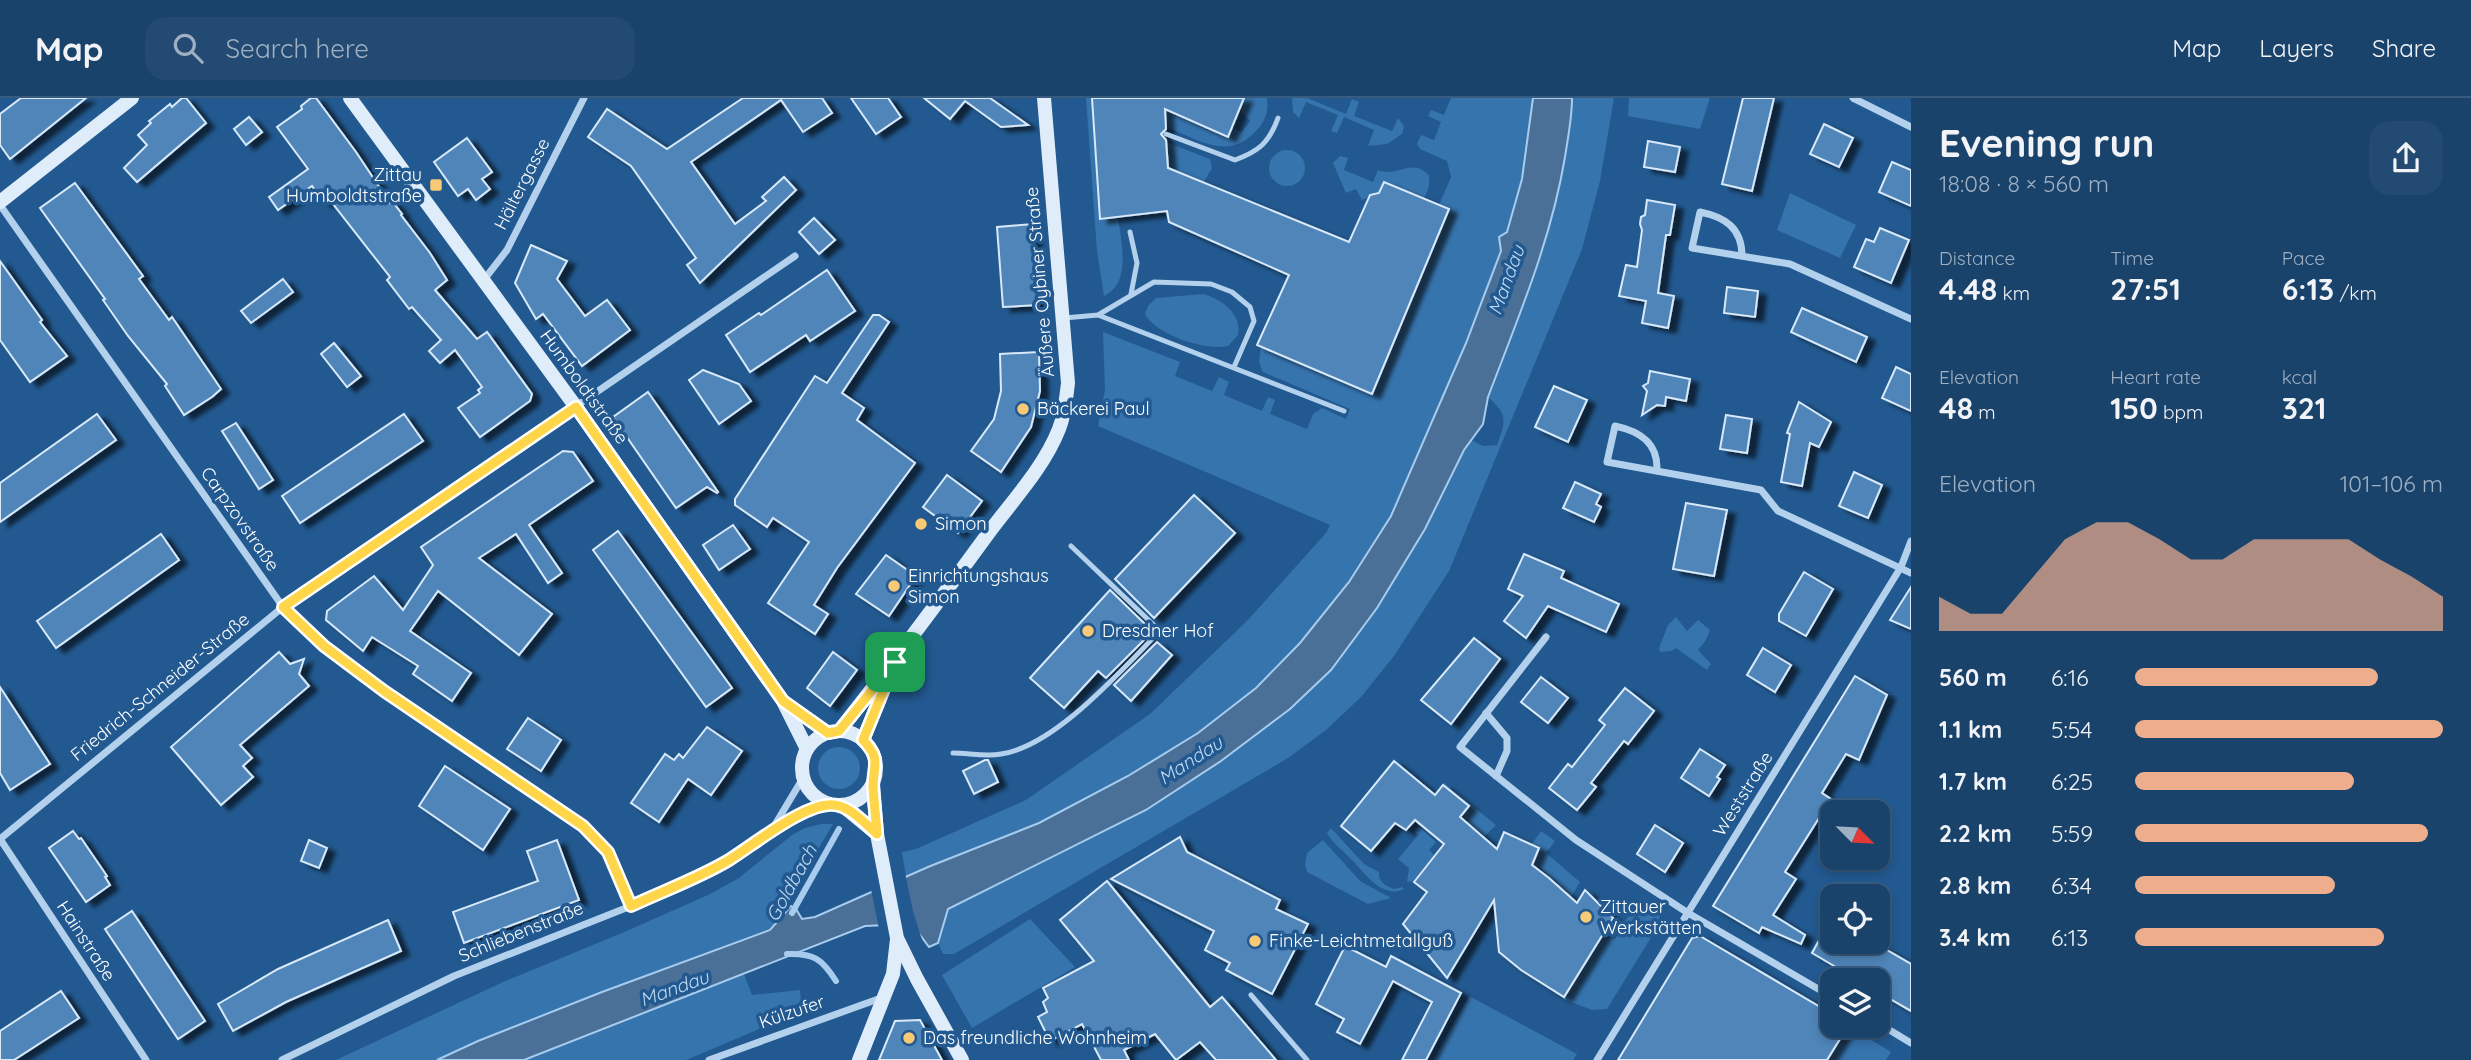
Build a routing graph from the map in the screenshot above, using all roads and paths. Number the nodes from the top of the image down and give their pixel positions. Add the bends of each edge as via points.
1 (132, 98) edge
2 (350, 98) edge
3 (584, 98) edge
4 (1044, 98) edge
5 (1853, 98) edge
6 (1278, 118) dead end
7 (1911, 127) edge
8 (1166, 134) dead end
9 (0, 203) edge
10 (1130, 232) dead end
11 (1742, 256) junction
12 (795, 257) dead end
13 (483, 281) junction
14 (1131, 295) junction
15 (1098, 315) junction
16 (1061, 318) junction
17 (1911, 319) edge
18 (1234, 368) junction
19 (576, 407) junction
20 (1344, 411) dead end
21 (1657, 470) junction
22 (1911, 541) edge
23 (1071, 546) dead end
24 (1901, 567) junction
25 (1911, 573) edge
26 (283, 607) junction
27 (1546, 637) dead end
28 (895, 662) junction
29 (783, 701) junction
30 (1486, 713) junction
31 (834, 732) junction
32 (863, 740) junction
33 (807, 749) junction
34 (953, 753) dead end
35 (1496, 776) junction
36 (803, 778) junction
37 (873, 784) junction
38 (836, 805) junction
39 (770, 831) junction
40 (877, 834) junction
41 (0, 839) edge
42 (631, 906) junction
43 (1688, 913) junction
44 (897, 937) junction
45 (1820, 990) edge
46 (1251, 995) dead end
47 (885, 997) junction
48 (1890, 1030) edge
49 (1911, 1043) edge
50 (146, 1060) edge
51 (282, 1060) edge
52 (709, 1060) edge
53 (859, 1060) edge
54 (961, 1060) edge
55 (1307, 1060) edge
56 (1597, 1060) edge

1 - 9 main road
2 - 13 main road, Humboldtstraße
3 - 13 street, Hältergasse via 507,250
4 - 16 main road, Äußere Oybiner Straße
5 - 7 street
6 - 8 lane via 1272,135 1255,152 1235,160
9 - 26 street, Carpzovstraße
10 - 14 lane via 1137,264
11 - 11 street via 1740,238 1728,222 1700,212 1692,248
11 - 17 street via 1790,264
12 - 19 street, Friedrich-Schneider-Straße
13 - 19 main road, Humboldtstraße
14 - 15 lane
14 - 18 lane via 1154,282 1211,284 1233,292 1250,307 1254,321
15 - 16 lane
15 - 18 lane
16 - 28 main road, Äußere Oybiner Straße via 1068,383 1058,430 1039,464
18 - 20 lane
19 - 26 street, Friedrich-Schneider-Straße
19 - 29 main road, Humboldtstraße
21 - 21 street via 1607,462 1615,426 1643,436 1655,452
21 - 24 street via 1761,490 1778,511
22 - 24 street, Weststraße
23 - 34 lane via 1160,631 1103,689 1026,748 1000,755
24 - 25 street
24 - 43 street, Weststraße
26 - 41 street, Friedrich-Schneider-Straße
26 - 42 street, Carpzovstraße via 324,646 384,691 583,826 608,852
27 - 30 street
28 - 31 main road, Äußere Oybiner Straße
28 - 32 main road, Äußere Oybiner Straße
29 - 31 main road, Humboldtstraße
29 - 33 main road, Humboldtstraße
30 - 35 street via 1507,738 1507,751
30 - 35 street via 1460,747
31 - 32 main road via 852,733
31 - 33 main road
32 - 37 main road via 876,763
33 - 36 main road
35 - 43 street via 1576,840
36 - 38 main road via 811,794
36 - 39 street, Schliebenstraße
37 - 38 main road via 860,800
37 - 40 main road
38 - 39 street, Schliebenstraße via 804,813
38 - 40 main road
39 - 42 street, Schliebenstraße via 728,860
40 - 44 main road
41 - 50 street, Hainstraße
42 - 51 street, Schliebenstraße via 454,976
43 - 45 street
43 - 56 street, Weststraße
44 - 47 main road
44 - 54 main road
46 - 55 lane
47 - 52 street, Külzufer
47 - 53 main road
48 - 49 street

